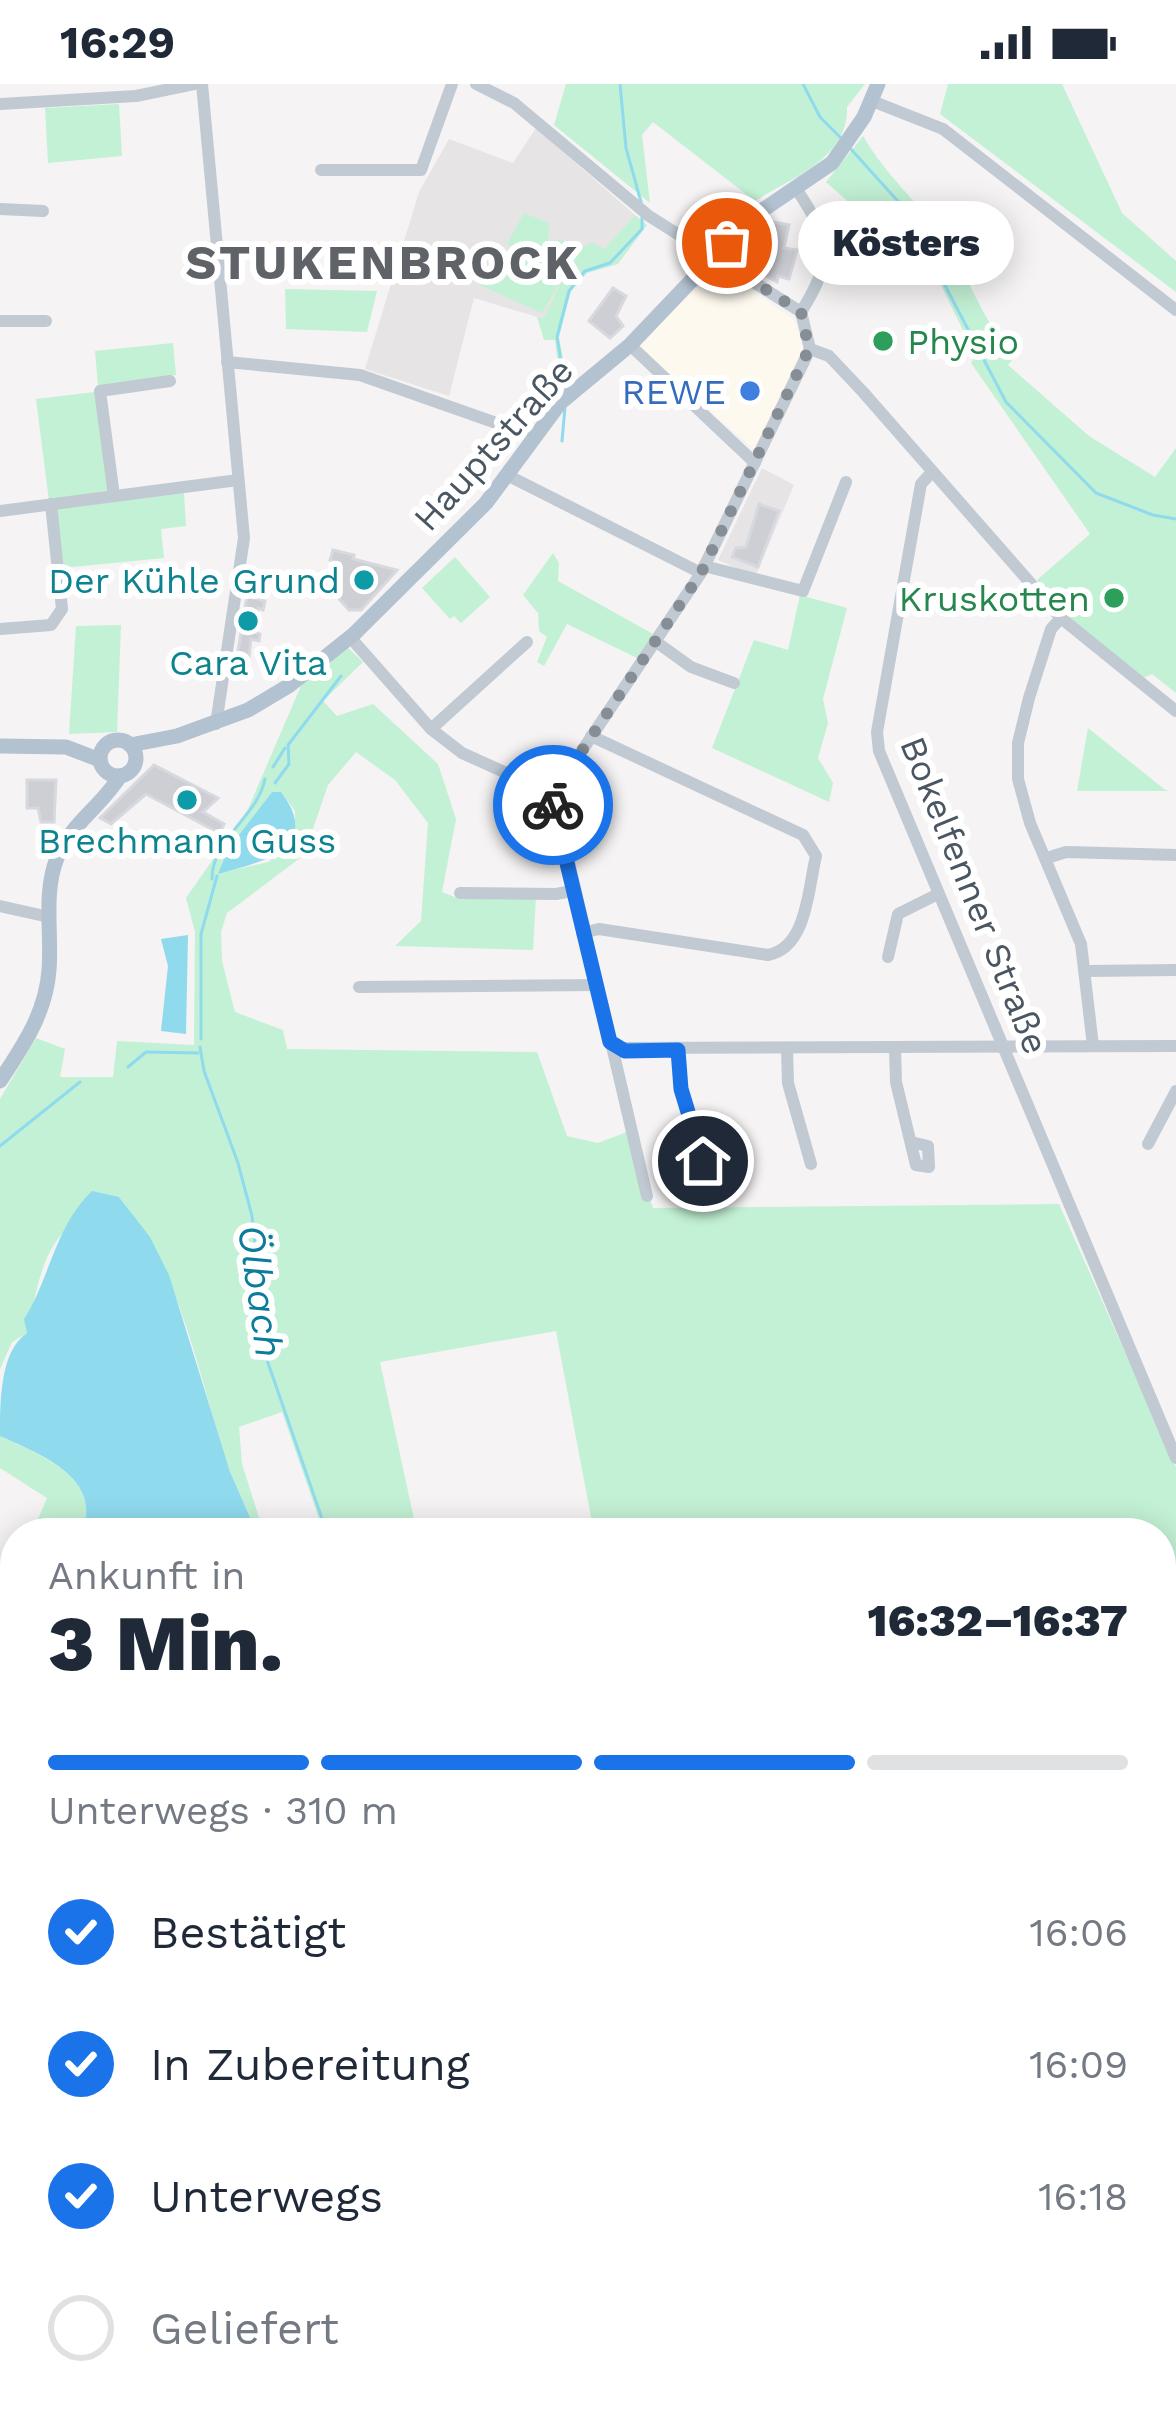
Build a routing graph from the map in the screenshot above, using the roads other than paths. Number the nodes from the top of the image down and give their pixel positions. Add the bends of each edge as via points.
1 (198, 84) edge
2 (452, 84) edge
3 (476, 84) edge
4 (96, 91) edge
5 (875, 92) edge
6 (0, 104) edge
7 (321, 170) dead end
8 (797, 190) junction
9 (0, 209) edge
10 (44, 211) dead end
11 (714, 256) junction
12 (1176, 310) edge
13 (801, 312) junction
14 (0, 321) edge
15 (46, 321) dead end
16 (630, 345) junction
17 (809, 349) junction
18 (227, 362) junction
19 (170, 381) dead end
20 (533, 436) junction
21 (755, 463) junction
22 (932, 472) junction
23 (507, 475) junction
24 (238, 480) junction
25 (846, 482) dead end
26 (114, 496) junction
27 (51, 504) junction
28 (0, 511) edge
29 (703, 570) junction
30 (1061, 618) junction
31 (0, 628) edge
32 (350, 637) junction
33 (655, 640) junction
34 (527, 642) dead end
35 (734, 682) dead end
36 (1176, 711) edge
37 (216, 724) junction
38 (431, 729) junction
39 (177, 736) junction
40 (591, 736) junction
41 (130, 745) junction
42 (0, 746) edge
43 (103, 758) junction
44 (136, 762) junction
45 (120, 776) junction
46 (553, 794) junction
47 (99, 803) junction
48 (1176, 855) edge
49 (1047, 858) junction
50 (572, 891) junction
51 (460, 892) dead end
52 (938, 894) junction
53 (0, 906) edge
54 (49, 916) junction
55 (582, 933) junction
56 (888, 957) dead end
57 (1176, 970) edge
58 (1087, 971) junction
59 (597, 985) junction
60 (359, 987) dead end
61 (1002, 1046) junction
62 (1094, 1046) junction
63 (1176, 1046) edge
64 (616, 1048) junction
65 (895, 1048) junction
66 (787, 1049) junction
67 (678, 1050) junction
68 (1, 1078) edge
69 (1176, 1091) edge
70 (911, 1142) dead end
71 (1148, 1144) dead end
72 (703, 1161) dead end
73 (811, 1164) dead end
74 (647, 1196) dead end
75 (1176, 1458) edge

1 - 4 street
1 - 18 street
2 - 7 street via 421,170
3 - 11 street via 514,104 644,213
4 - 6 street
5 - 8 main road, Hauptstraße via 841,154
5 - 12 street via 950,135
8 - 11 main road, Hauptstraße via 752,218
8 - 13 street via 826,241
9 - 10 street
11 - 13 street
11 - 16 main road, Hauptstraße
13 - 17 street
14 - 15 street
16 - 20 main road, Hauptstraße
16 - 21 street
17 - 21 street
17 - 22 street via 829,356
18 - 20 street via 360,375
18 - 24 street
19 - 26 street via 100,391
20 - 23 main road, Hauptstraße
21 - 29 street
22 - 30 street
22 - 52 street, Bokelfenner Straße via 921,484 877,732
23 - 29 street
23 - 32 main road, Hauptstraße
24 - 26 street
24 - 37 street via 244,538
25 - 29 street via 803,591
26 - 27 street
27 - 28 street
27 - 31 street via 58,620
29 - 33 street
30 - 36 street
30 - 49 street via 1018,743 1022,802
32 - 37 main road, Hauptstraße via 290,685
32 - 38 street
33 - 35 street via 692,667
33 - 40 street
34 - 38 street
37 - 39 main road, Hauptstraße
38 - 46 street via 461,753
39 - 41 main road, Hauptstraße
39 - 44 main road, Hauptstraße
40 - 46 street
40 - 55 street via 803,835 816,856 796,937 782,952
41 - 43 main road, Hauptstraße via 118,740
41 - 44 main road
42 - 43 main road via 66,747
43 - 45 main road
43 - 47 main road
44 - 45 main road, Hauptstraße
45 - 47 main road, Hauptstraße
46 - 50 street
47 - 54 main road, Hauptstraße via 56,860
48 - 49 street
49 - 58 street
50 - 51 street
50 - 55 street
52 - 56 street via 898,914
52 - 61 street, Bokelfenner Straße
53 - 54 street
54 - 68 main road, Hauptstraße via 44,1001
55 - 59 street
57 - 58 street
58 - 62 street
59 - 60 street
59 - 64 street
61 - 62 street
61 - 65 street
61 - 75 street, Bokelfenner Straße
62 - 63 street
64 - 67 street
64 - 74 street
65 - 66 street
65 - 70 street
66 - 67 street
66 - 73 street
67 - 72 street
69 - 71 street

